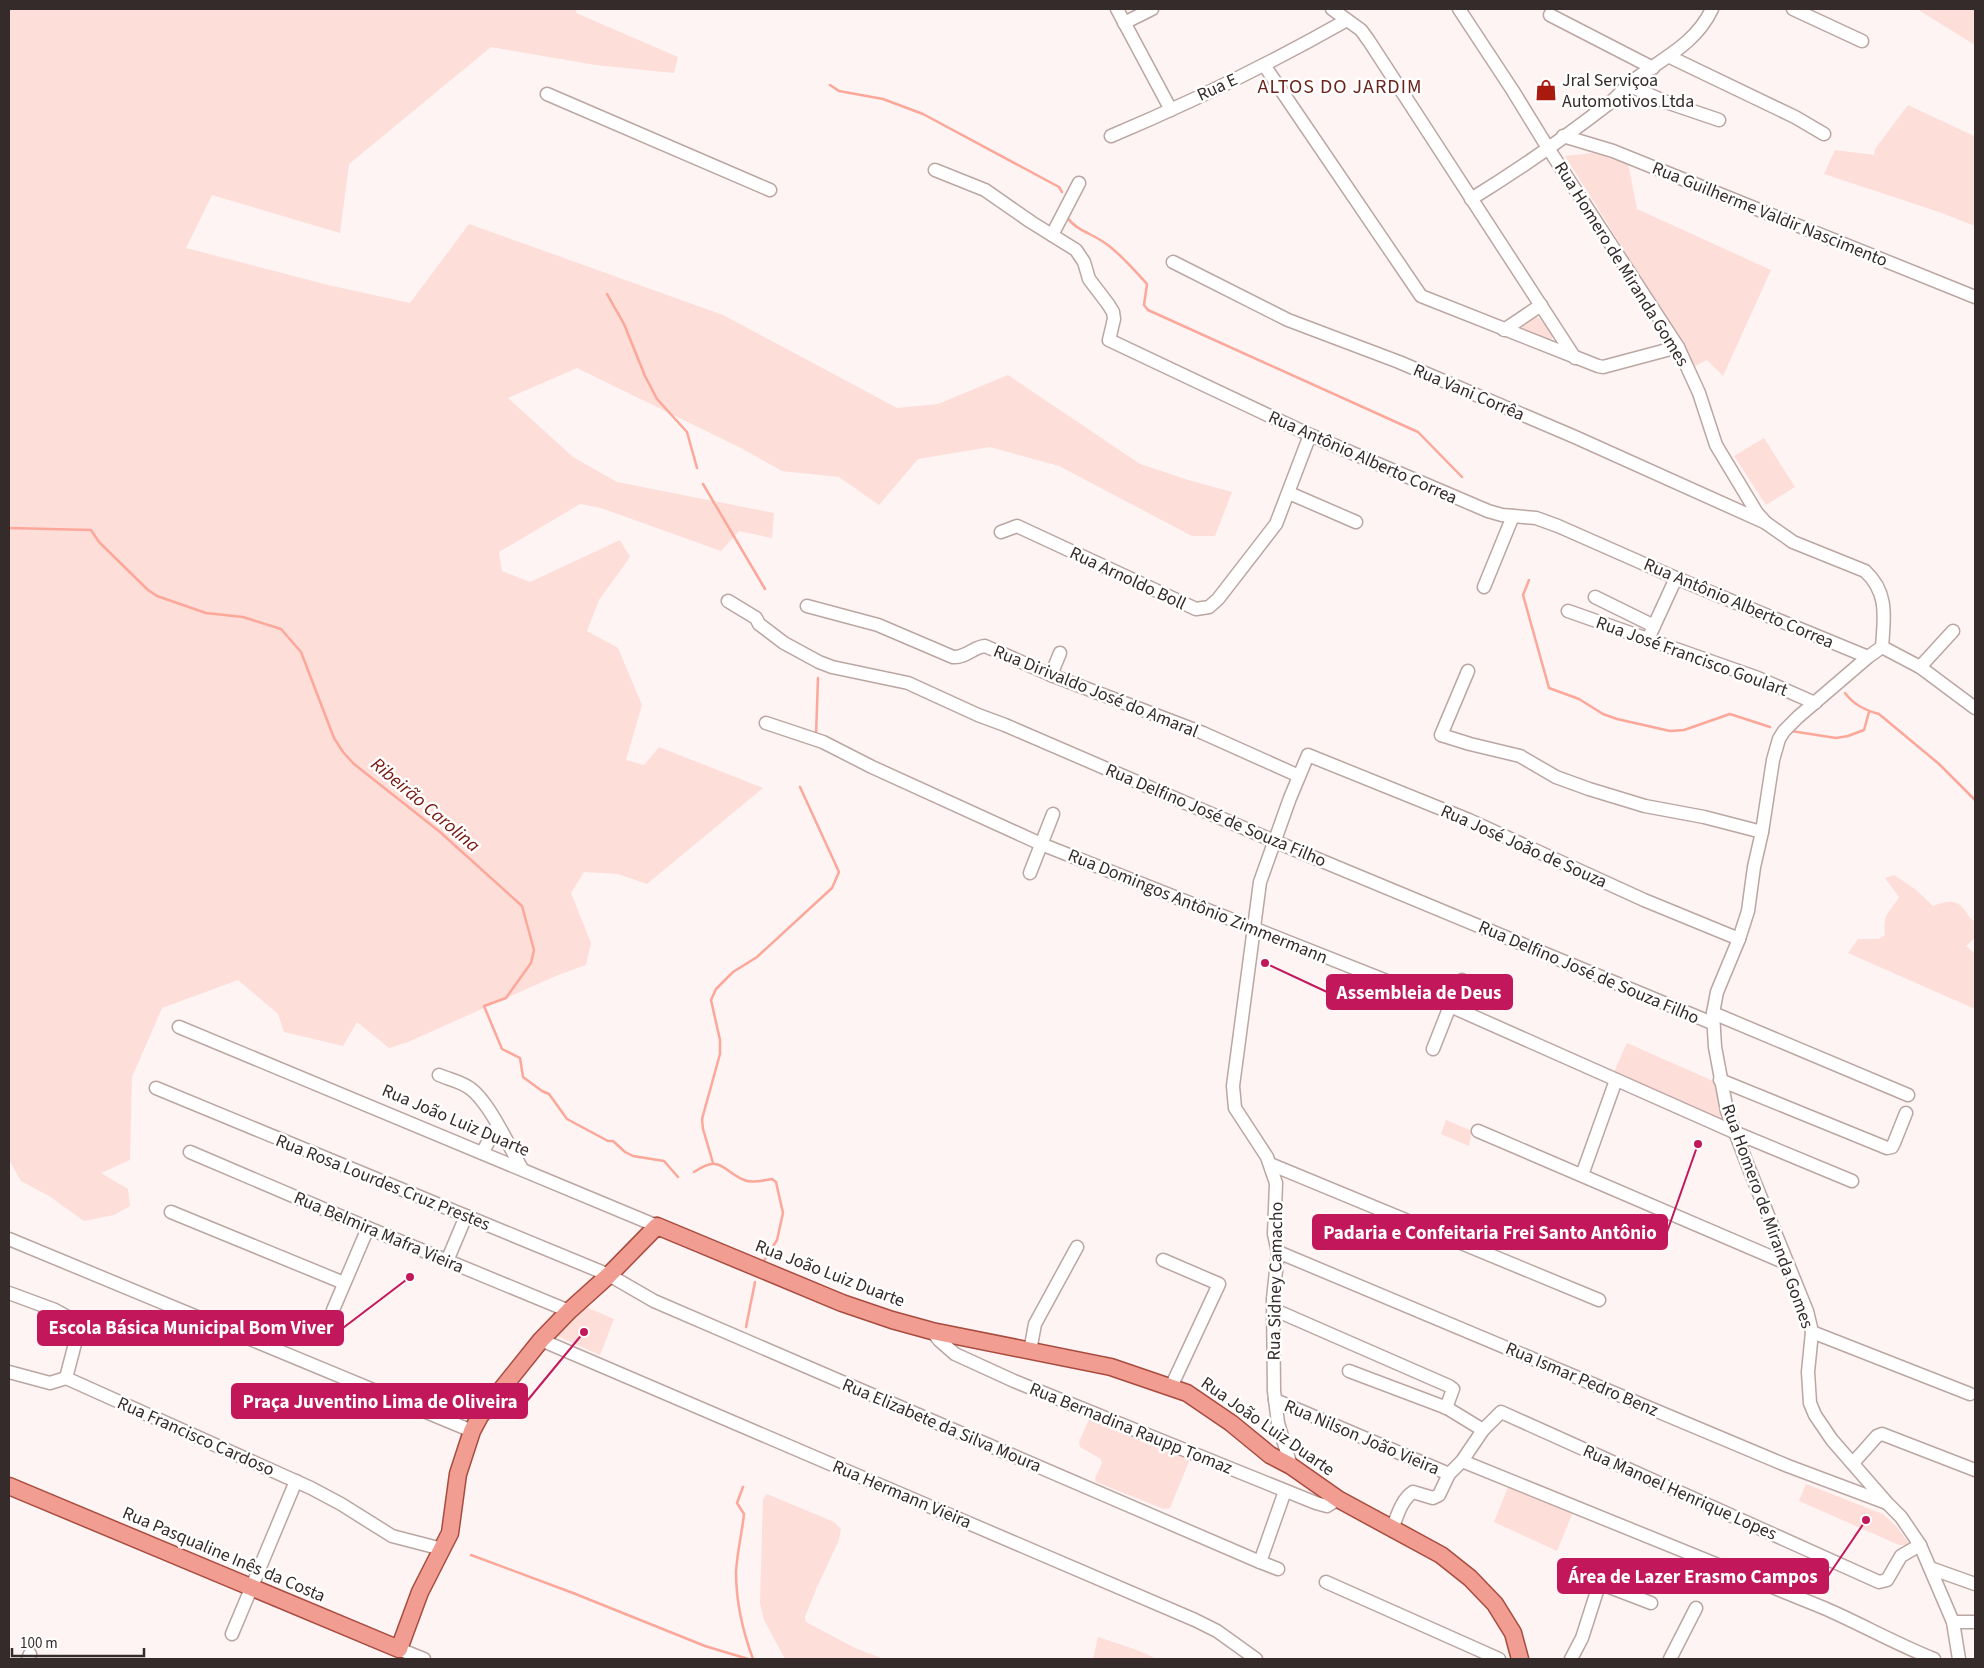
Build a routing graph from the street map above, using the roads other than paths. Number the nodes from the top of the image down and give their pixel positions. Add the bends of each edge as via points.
1 (1118, 9) edge
2 (1152, 9) edge
3 (1332, 9) edge
4 (1459, 9) edge
5 (1712, 9) edge
6 (1793, 9) edge
7 (1550, 15) dead end
8 (1347, 20) junction
9 (1124, 23) junction
10 (1862, 41) dead end
11 (1670, 57) junction
12 (1264, 65) junction
13 (1653, 68) junction
14 (1628, 85) junction
15 (547, 94) dead end
16 (1172, 110) junction
17 (1719, 120) dead end
18 (1824, 134) dead end
19 (1112, 136) dead end
20 (1563, 136) junction
21 (1548, 148) junction
22 (935, 170) dead end
23 (1079, 183) dead end
24 (770, 190) dead end
25 (1471, 199) junction
26 (1052, 235) junction
27 (1172, 262) dead end
28 (1975, 297) edge
29 (1541, 305) junction
30 (1504, 330) junction
31 (1678, 347) junction
32 (1575, 358) junction
33 (1310, 436) junction
34 (1289, 493) junction
35 (1513, 516) junction
36 (1356, 522) dead end
37 (1766, 523) junction
38 (1000, 532) dead end
39 (1676, 578) junction
40 (1484, 587) dead end
41 (1595, 597) dead end
42 (728, 602) dead end
43 (807, 606) dead end
44 (1568, 611) dead end
45 (1654, 626) junction
46 (1953, 631) dead end
47 (1648, 639) junction
48 (1882, 647) junction
49 (1060, 653) dead end
50 (1868, 657) junction
51 (1920, 668) junction
52 (1468, 671) dead end
53 (1052, 675) junction
54 (1815, 703) junction
55 (1975, 708) edge
56 (766, 723) dead end
57 (1308, 756) joint
58 (1298, 776) junction
59 (1053, 814) dead end
60 (1762, 832) junction
61 (1274, 841) junction
62 (1041, 844) junction
63 (1030, 874) dead end
64 (1255, 928) junction
65 (1739, 939) junction
66 (1462, 980) dead end
67 (1450, 1006) junction
68 (1712, 1018) junction
69 (179, 1026) dead end
70 (1433, 1049) dead end
71 (439, 1075) dead end
72 (1616, 1080) junction
73 (1720, 1080) junction
74 (156, 1088) dead end
75 (1908, 1095) dead end
76 (1906, 1113) dead end
77 (497, 1126) junction
78 (1478, 1131) dead end
79 (1734, 1132) junction
80 (1766, 1145) junction
81 (190, 1152) dead end
82 (482, 1153) junction
83 (1270, 1164) junction
84 (1748, 1166) junction
85 (522, 1169) junction
86 (1582, 1176) junction
87 (1852, 1181) dead end
88 (171, 1212) dead end
89 (466, 1216) junction
90 (658, 1226) junction
91 (368, 1228) junction
92 (9, 1239) edge
93 (1077, 1247) dead end
94 (1278, 1252) junction
95 (1163, 1260) dead end
96 (447, 1261) junction
97 (1788, 1264) junction
98 (609, 1275) junction
99 (344, 1283) junction
100 (9, 1293) edge
101 (1599, 1300) dead end
102 (333, 1310) dead end
103 (1274, 1310) junction
104 (569, 1311) junction
105 (932, 1331) junction
106 (1812, 1332) junction
107 (542, 1340) junction
108 (1030, 1351) junction
109 (1349, 1371) dead end
110 (9, 1372) edge
111 (66, 1378) junction
112 (1171, 1387) junction
113 (1970, 1394) dead end
114 (1275, 1400) junction
115 (1446, 1408) junction
116 (1483, 1430) junction
117 (472, 1431) junction
118 (1462, 1461) junction
119 (1853, 1463) junction
120 (1291, 1466) junction
121 (1975, 1470) edge
122 (1449, 1474) junction
123 (296, 1481) junction
124 (9, 1486) edge
125 (1285, 1491) junction
126 (1338, 1499) junction
127 (1887, 1503) junction
128 (1392, 1529) junction
129 (1920, 1545) junction
130 (442, 1550) junction
131 (1260, 1562) junction
132 (1278, 1568) dead end
133 (1930, 1568) junction
134 (1326, 1582) dead end
135 (1975, 1584) edge
136 (252, 1587) junction
137 (1651, 1603) dead end
138 (1696, 1608) dead end
139 (1953, 1622) junction
140 (1975, 1622) edge
141 (232, 1634) dead end
142 (399, 1649) junction
143 (424, 1659) edge
144 (1256, 1659) edge
145 (1499, 1659) edge
146 (1520, 1659) edge
147 (1571, 1659) edge
148 (1670, 1659) edge
149 (1934, 1659) edge
150 (1959, 1659) edge

1 - 9 street
2 - 9 street
3 - 8 street
4 - 21 street, Rua Homero de Miranda Gomes
5 - 11 street via 1697,34
6 - 10 street
7 - 13 street
8 - 12 street, Rua E
8 - 25 street via 1369,41
9 - 16 street
11 - 13 street
11 - 18 street via 1796,117
12 - 16 street, Rua E
12 - 30 street via 1416,292
13 - 14 street
14 - 17 street
14 - 20 street via 1614,100
15 - 24 street
16 - 19 street, Rua E
20 - 21 street
20 - 28 street, Rua Guilherme Valdir Nascimento via 1613,151
21 - 25 street
21 - 31 street, Rua Homero de Miranda Gomes
22 - 26 street, Rua Antônio Alberto Correa via 984,190
23 - 26 street
25 - 29 street
26 - 33 street, Rua Antônio Alberto Correa via 1080,255 1088,279 1108,304 1114,319 1109,340
27 - 37 street, Rua Vani Corrêa via 1288,320 1434,377
29 - 30 street
29 - 32 street
30 - 32 street
31 - 32 street via 1604,367
31 - 37 street, Rua Homero de Miranda Gomes via 1716,446
33 - 34 street, Rua Arnoldo Boll
33 - 35 street, Rua Antônio Alberto Correa via 1488,511
34 - 36 street
34 - 38 street, Rua Arnoldo Boll via 1276,524 1255,553 1218,599 1203,609 1196,609 1017,526
35 - 39 street, Rua Antônio Alberto Correa via 1530,517 1558,526
35 - 40 street
37 - 48 street, Rua Homero de Miranda Gomes via 1793,542 1853,565 1874,580 1884,605
39 - 45 street
39 - 50 street, Rua Antônio Alberto Correa
41 - 45 street
42 - 61 street, Rua Delfino José de Souza Filho via 756,618 784,643 819,662 908,683
43 - 53 street, Rua Dirivaldo José do Amaral via 878,625 953,657 986,646
44 - 47 street, Rua José Francisco Goulart
45 - 47 street
46 - 51 street
47 - 54 street, Rua José Francisco Goulart via 1758,678
48 - 50 street, Rua Homero de Miranda Gomes
48 - 51 street
49 - 53 street
50 - 54 street, Rua Homero de Miranda Gomes
51 - 55 street
52 - 60 street via 1441,735 1520,756 1556,777 1645,806
53 - 58 street, Rua Dirivaldo José do Amaral via 1203,733
54 - 60 street, Rua Homero de Miranda Gomes via 1779,739 1772,760
56 - 62 street, Rua Domingos Antônio Zimmermann via 822,742
57 - 58 street, Rua Sidney Camacho
57 - 65 street, Rua José João de Souza via 1469,820 1644,900
58 - 61 street, Rua Sidney Camacho
59 - 62 street
60 - 65 street, Rua Homero de Miranda Gomes via 1748,911
61 - 64 street, Rua Sidney Camacho via 1258,890
61 - 68 street, Rua Delfino José de Souza Filho
62 - 63 street
62 - 64 street, Rua Domingos Antônio Zimmermann
64 - 67 street, Rua Domingos Antônio Zimmermann
64 - 83 street, Rua Sidney Camacho via 1232,1094 1239,1116
65 - 68 street, Rua Homero de Miranda Gomes via 1721,980
66 - 67 street
67 - 70 street
67 - 72 street, Rua Domingos Antônio Zimmermann
68 - 73 street, Rua Homero de Miranda Gomes
68 - 75 street, Rua Delfino José de Souza Filho
69 - 82 street, Rua João Luiz Duarte
71 - 77 street via 475,1092
72 - 79 street, Rua Domingos Antônio Zimmermann
72 - 86 street
73 - 76 street via 1887,1148 1892,1147
73 - 79 street, Rua Homero de Miranda Gomes
74 - 89 street, Rua Rosa Lourdes Cruz Prestes
77 - 82 street
77 - 85 street
78 - 86 street
79 - 80 street, Rua Domingos Antônio Zimmermann
79 - 84 street, Rua Homero de Miranda Gomes
80 - 84 street via 1755,1152
80 - 87 street, Rua Domingos Antônio Zimmermann
81 - 91 street, Rua Belmira Mafra Vieira
82 - 85 street, Rua João Luiz Duarte
83 - 94 street, Rua Sidney Camacho via 1276,1183 1274,1234
83 - 101 street
84 - 97 street, Rua Homero de Miranda Gomes
85 - 90 street, Rua João Luiz Duarte
86 - 97 street
88 - 99 street
89 - 96 street
89 - 98 street, Rua Rosa Lourdes Cruz Prestes
90 - 98 main road
90 - 105 main road, Rua João Luiz Duarte via 849,1306
91 - 96 street, Rua Belmira Mafra Vieira
91 - 99 street
92 - 117 street
93 - 108 street via 1035,1324
94 - 103 street, Rua Sidney Camacho
94 - 127 street, Rua Ismar Pedro Benz via 1788,1466
95 - 112 street via 1218,1284
96 - 104 street, Rua Belmira Mafra Vieira
97 - 106 street, Rua Homero de Miranda Gomes
98 - 104 main road
98 - 131 street, Rua Elizabete da Silva Moura via 654,1301
99 - 102 street
100 - 111 street via 56,1310 75,1322 78,1332
103 - 114 street, Rua Sidney Camacho
103 - 115 street via 1450,1386 1453,1389
104 - 107 main road
105 - 108 main road, Rua João Luiz Duarte
105 - 125 street, Rua Bernadina Raupp Tomaz via 955,1354 1014,1381
106 - 113 street
106 - 119 street, Rua Homero de Miranda Gomes via 1808,1372 1810,1403 1832,1440
107 - 117 main road via 485,1408
107 - 144 street, Rua Hermann Vieira via 1195,1620 1217,1631
108 - 112 main road, Rua João Luiz Duarte via 1110,1367
109 - 115 street
110 - 111 street via 50,1383
111 - 123 street, Rua Francisco Cardoso
112 - 120 main road, Rua João Luiz Duarte via 1198,1400 1270,1455
114 - 120 street, Rua Sidney Camacho via 1278,1423
114 - 122 street, Rua Nilson João Vieira
115 - 116 street
116 - 118 street, Rua Manoel Henrique Lopes
116 - 129 street, Rua Manoel Henrique Lopes via 1501,1412 1879,1582 1887,1580 1900,1556
117 - 130 main road via 458,1474 450,1533
118 - 122 street, Rua Manoel Henrique Lopes
118 - 149 street via 1853,1620 1903,1647
119 - 121 street via 1882,1434
119 - 127 street, Rua Homero de Miranda Gomes
120 - 126 main road, Rua João Luiz Duarte
122 - 128 street, Rua Manoel Henrique Lopes via 1437,1497 1413,1492 1408,1496
123 - 130 street, Rua Francisco Cardoso via 392,1536
123 - 136 street
124 - 136 main road, Rua Pasqualine Inês da Costa
125 - 126 street, Rua Bernadina Raupp Tomaz via 1322,1505 1332,1504
125 - 131 street
126 - 128 main road, Rua João Luiz Duarte
127 - 129 street, Rua Homero de Miranda Gomes
128 - 146 main road, Rua João Luiz Duarte via 1441,1555 1481,1589 1507,1620
129 - 133 street, Rua Homero de Miranda Gomes
130 - 142 main road via 420,1592
131 - 132 street, Rua Elizabete da Silva Moura
133 - 135 street
133 - 139 street, Rua Homero de Miranda Gomes
134 - 145 street
136 - 141 street
136 - 142 main road, Rua Pasqualine Inês da Costa
137 - 147 street via 1604,1585 1598,1588 1582,1638
138 - 148 street
139 - 140 street
139 - 150 street, Rua Homero de Miranda Gomes
142 - 143 street, Rua Pasqualine Inês da Costa

